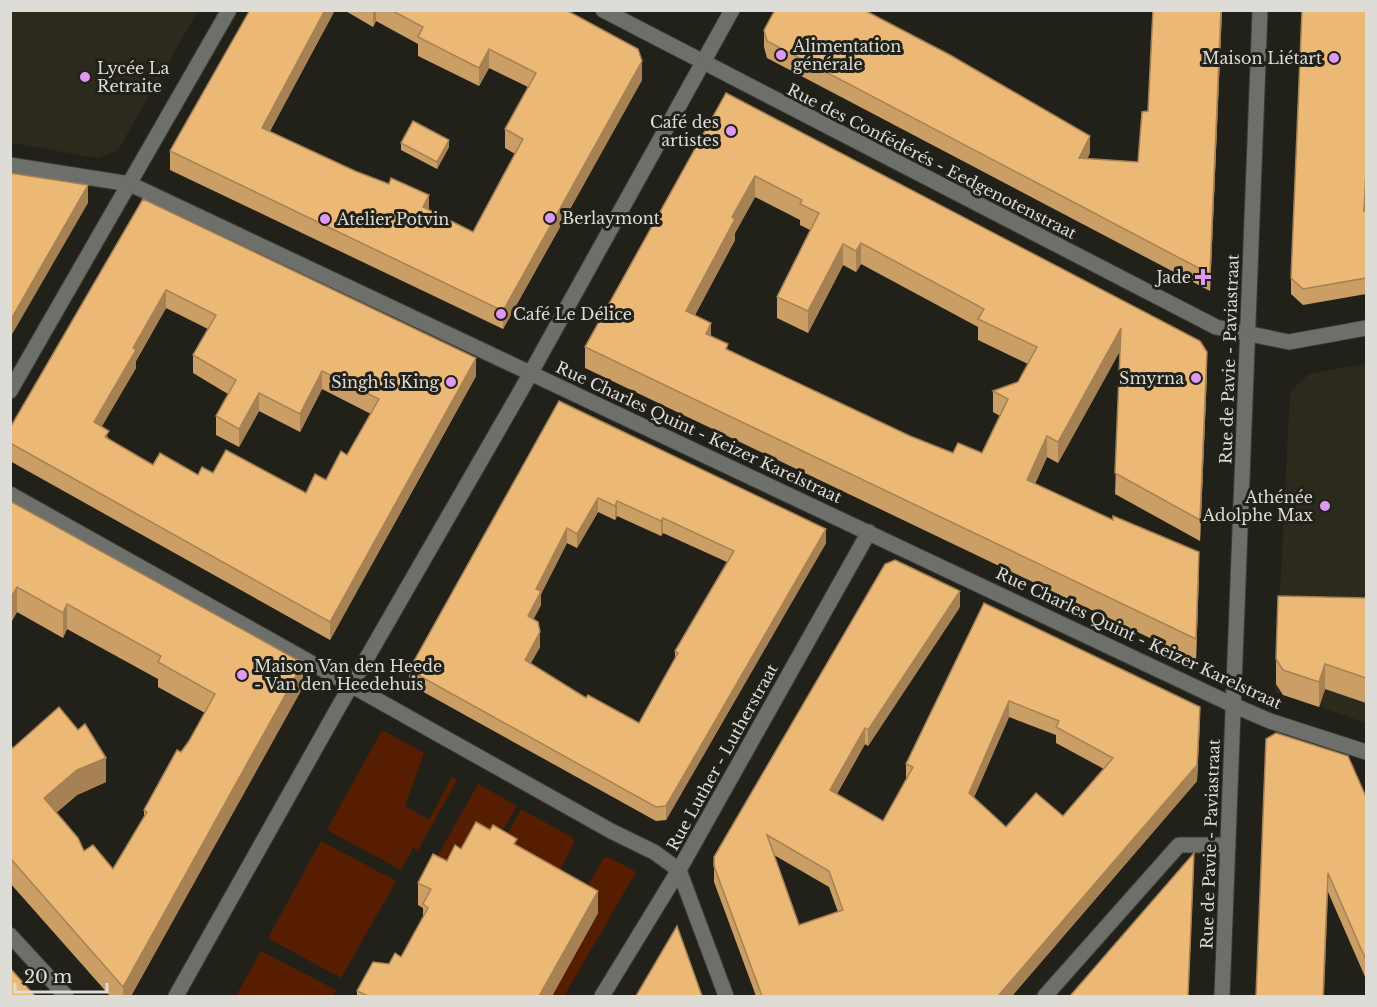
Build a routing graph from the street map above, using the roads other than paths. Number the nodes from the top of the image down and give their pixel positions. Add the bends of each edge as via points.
1 (230, 10) edge
2 (603, 10) edge
3 (732, 10) edge
4 (1260, 10) edge
5 (703, 63) junction
6 (10, 165) edge
7 (130, 184) junction
8 (1366, 328) edge
9 (1249, 334) junction
10 (532, 372) junction
11 (10, 391) edge
12 (10, 494) edge
13 (870, 532) junction
14 (352, 684) junction
15 (1233, 705) junction
16 (1366, 752) edge
17 (1228, 845) junction
18 (679, 870) junction
19 (10, 934) edge
20 (66, 996) edge
21 (176, 996) edge
22 (602, 996) edge
23 (726, 996) edge
24 (1045, 996) edge
25 (1222, 996) edge

1 - 7 street
2 - 5 street, Rue des Confédérés - Eedgenotenstraat
3 - 5 street
4 - 9 street, Rue de Pavie - Paviastraat
5 - 9 street, Rue des Confédérés - Eedgenotenstraat via 1216,327
5 - 10 street
6 - 7 street, Rue Charles Quint - Keizer Karelstraat
7 - 10 street, Rue Charles Quint - Keizer Karelstraat
7 - 11 street
8 - 9 street, Rue des Confédérés - Eedgenotenstraat via 1289,342
9 - 15 street, Rue de Pavie - Paviastraat
10 - 13 street, Rue Charles Quint - Keizer Karelstraat
10 - 14 street
12 - 14 street
13 - 15 street, Rue Charles Quint - Keizer Karelstraat
13 - 18 street, Rue Luther - Lutherstraat
14 - 18 street via 654,852
14 - 21 street
15 - 16 street, Rue Charles Quint - Keizer Karelstraat
15 - 17 street, Rue de Pavie - Paviastraat
17 - 24 street via 1179,845
17 - 25 street, Rue de Pavie - Paviastraat
18 - 22 street, Rue Luther - Lutherstraat
18 - 23 street
19 - 20 street

